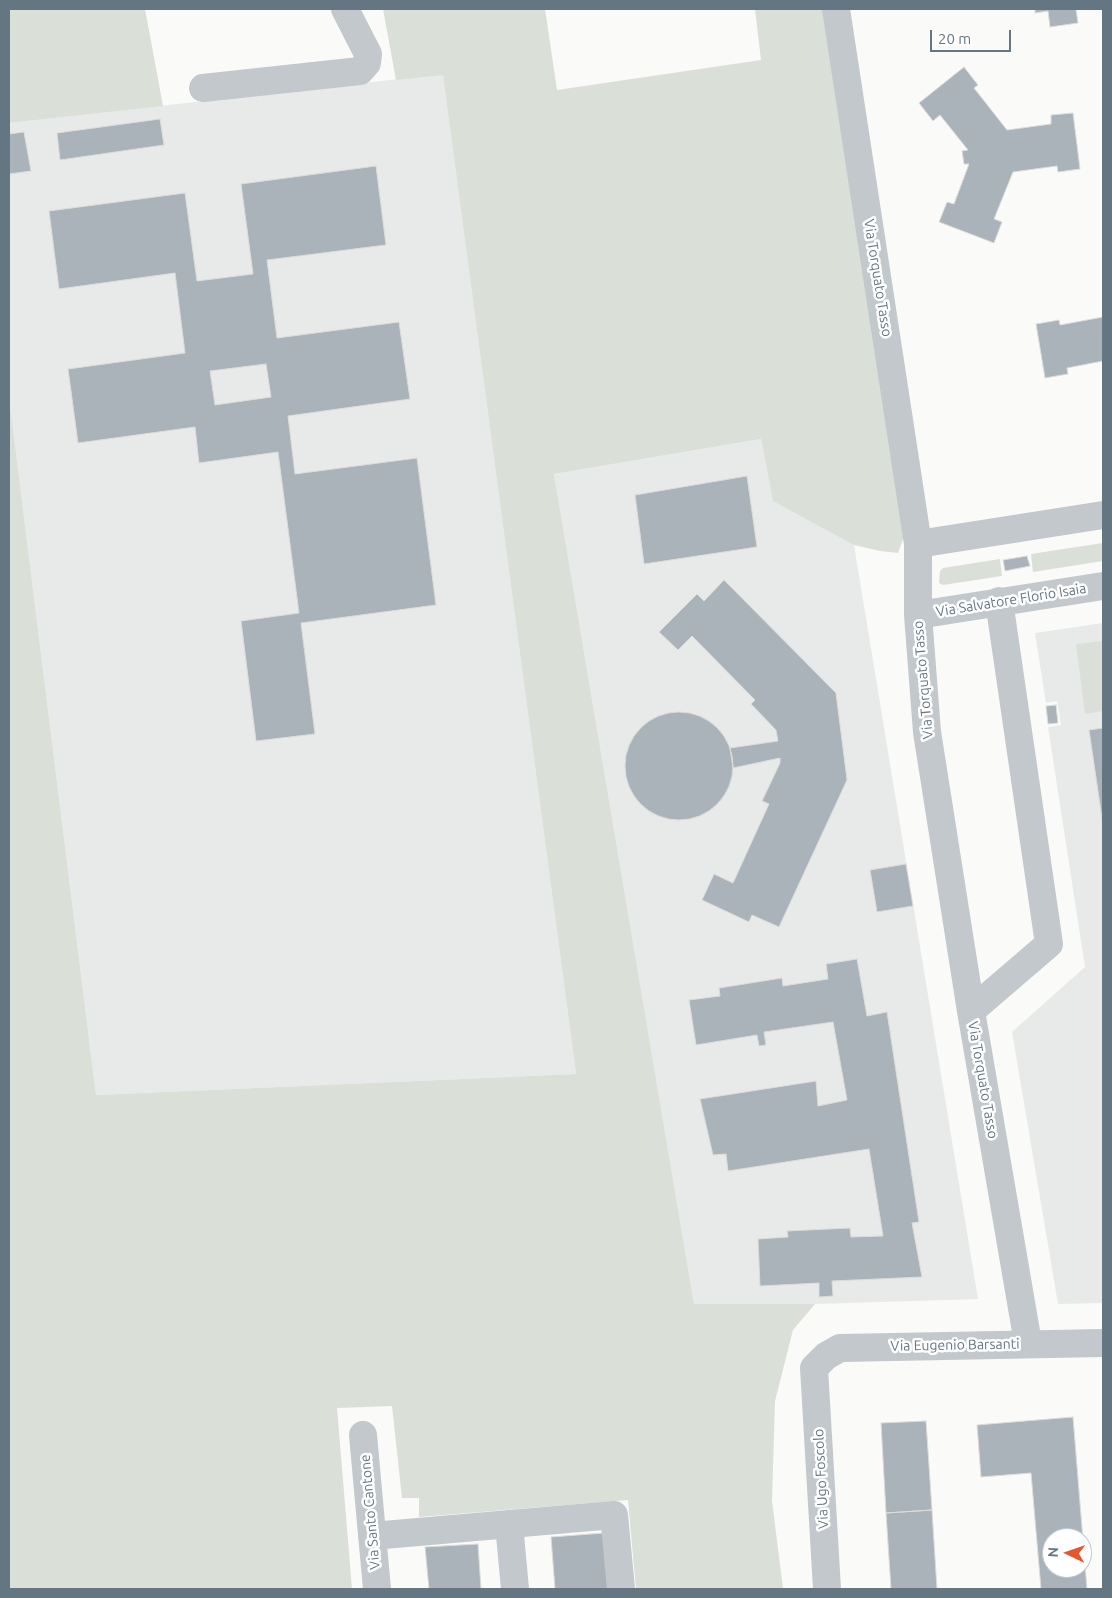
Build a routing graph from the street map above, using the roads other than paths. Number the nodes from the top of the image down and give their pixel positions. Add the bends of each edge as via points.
1 (345, 9) edge
2 (837, 11) edge
3 (203, 88) dead end
4 (1103, 515) edge
5 (918, 544) junction
6 (1103, 586) edge
7 (999, 601) junction
8 (918, 615) junction
9 (971, 1011) junction
10 (1103, 1342) edge
11 (1028, 1343) junction
12 (814, 1368) joint
13 (363, 1435) dead end
14 (509, 1524) junction
15 (372, 1536) junction
16 (377, 1589) edge
17 (515, 1589) edge
18 (621, 1589) edge
19 (828, 1589) edge

1 - 3 street via 368,54 367,63 360,71
2 - 5 street, Via Torquato Tasso
4 - 5 street
5 - 8 street, Via Torquato Tasso
6 - 7 street, Via Salvatore Florio Isaia
7 - 8 street, Via Salvatore Florio Isaia
7 - 9 street via 1049,944
8 - 9 street, Via Torquato Tasso via 927,732
9 - 11 street, Via Torquato Tasso
10 - 11 street, Via Eugenio Barsanti
11 - 12 street, Via Eugenio Barsanti via 840,1348
12 - 19 street, Via Ugo Foscolo
13 - 15 street, Via Santo Cantone
14 - 15 street
14 - 17 street
14 - 18 street via 614,1514
15 - 16 street, Via Santo Cantone

